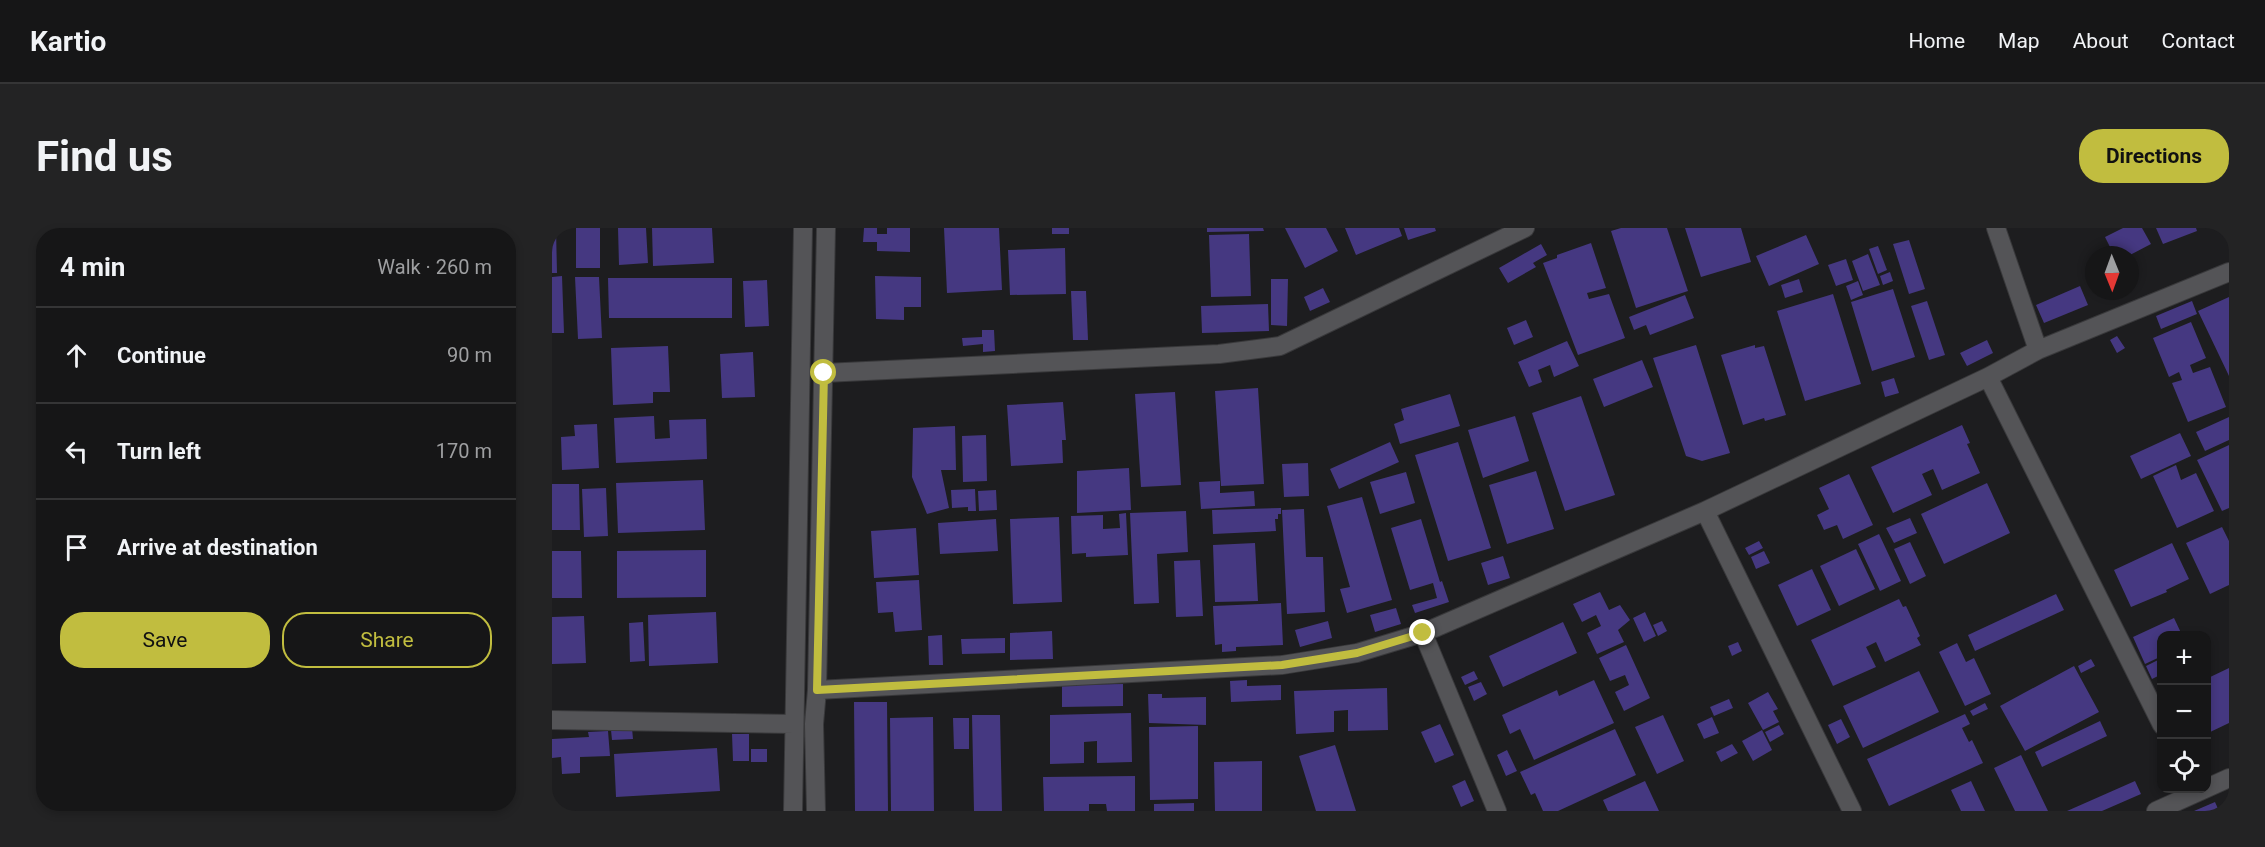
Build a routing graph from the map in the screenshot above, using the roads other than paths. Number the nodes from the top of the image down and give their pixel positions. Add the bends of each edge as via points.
1 (803, 228) edge
2 (826, 228) edge
3 (1526, 228) edge
4 (1996, 228) edge
5 (2229, 272) edge
6 (2038, 350) junction
7 (824, 373) junction
8 (1988, 377) junction
9 (1705, 511) junction
10 (1423, 633) junction
11 (817, 690) junction
12 (2157, 715) edge
13 (552, 720) edge
14 (794, 724) junction
15 (2229, 778) edge
16 (2211, 785) edge
17 (2190, 793) edge
18 (793, 811) edge
19 (816, 811) edge
20 (1497, 811) edge
21 (1852, 811) edge
22 (2156, 811) edge

1 - 14 street
2 - 7 street
3 - 7 street via 1271,348 1219,354
4 - 6 street
5 - 6 street
6 - 8 street
7 - 11 street
8 - 9 street
8 - 12 street
9 - 10 street
9 - 21 street
10 - 11 street via 1357,653 1282,665
10 - 20 street
11 - 19 street
13 - 14 street
14 - 18 street
15 - 16 street
17 - 22 street

